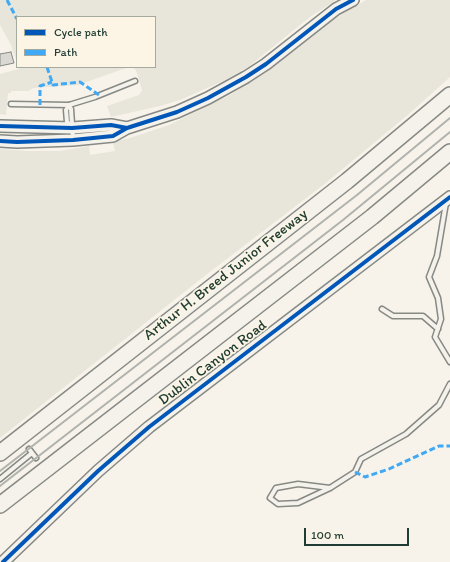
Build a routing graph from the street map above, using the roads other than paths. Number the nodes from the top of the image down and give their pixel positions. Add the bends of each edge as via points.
1 (353, 0) edge
2 (135, 81) dead end
3 (450, 95) edge
4 (11, 104) dead end
5 (69, 105) junction
6 (0, 126) edge
7 (72, 128) junction
8 (127, 128) junction
9 (0, 140) edge
10 (73, 140) junction
11 (450, 152) edge
12 (448, 198) edge
13 (382, 309) dead end
14 (438, 329) junction
15 (450, 362) edge
16 (450, 384) edge
17 (29, 449) dead end
18 (0, 453) edge
19 (32, 453) junction
20 (36, 458) dead end
21 (0, 479) edge
22 (330, 488) junction
23 (0, 505) edge
24 (3, 562) edge

1 - 8 main road via 336,9 266,64 232,85 188,108
2 - 5 lane
3 - 18 highway, Arthur H. Breed Junior Freeway via 353,177
4 - 5 lane
5 - 7 lane via 66,110
6 - 7 main road
7 - 8 main road via 111,125
7 - 10 lane
8 - 10 main road via 113,136
9 - 10 main road
11 - 23 highway via 360,226
12 - 14 lane via 437,256 428,277 438,298 441,319
12 - 24 main road, Dublin Canyon Road via 149,427 98,471
13 - 14 lane via 393,316 423,316
14 - 15 lane via 435,338
16 - 22 lane via 439,404 406,434 361,459 355,472
17 - 19 lane
19 - 20 lane
19 - 21 lane
22 - 22 lane via 298,484 276,488 270,498 278,504 298,502

